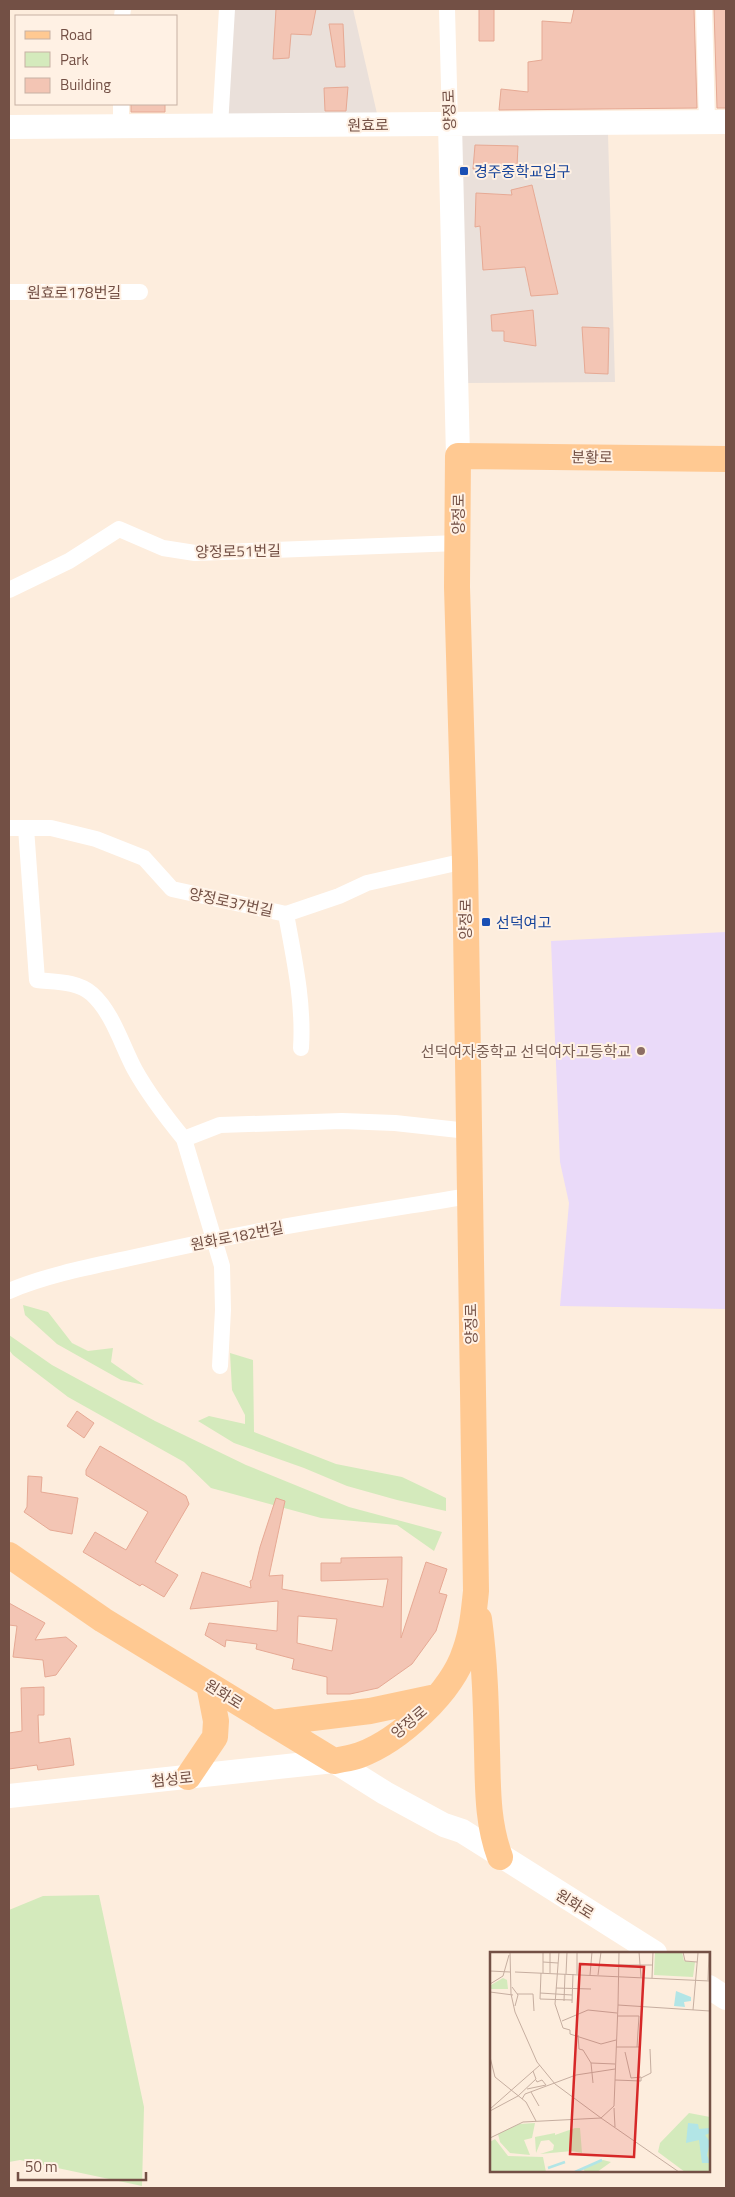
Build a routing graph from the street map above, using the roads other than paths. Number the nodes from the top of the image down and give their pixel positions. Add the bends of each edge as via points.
1 (227, 9) edge
2 (447, 9) edge
3 (704, 9) edge
4 (121, 115) edge
5 (716, 122) edge
6 (450, 124) junction
7 (220, 126) junction
8 (9, 127) edge
9 (9, 292) edge
10 (140, 292) dead end
11 (458, 456) junction
12 (726, 459) edge
13 (458, 543) junction
14 (9, 590) edge
15 (9, 828) edge
16 (26, 828) junction
17 (465, 861) junction
18 (286, 914) junction
19 (302, 1048) dead end
20 (468, 1130) junction
21 (184, 1139) junction
22 (469, 1196) junction
23 (213, 1239) junction
24 (9, 1291) edge
25 (220, 1366) dead end
26 (9, 1555) edge
27 (476, 1591) junction
28 (209, 1685) junction
29 (436, 1697) junction
30 (272, 1723) junction
31 (334, 1762) junction
32 (188, 1777) junction
33 (9, 1796) edge
34 (444, 1824) junction
35 (500, 1857) junction
36 (627, 1952) edge
37 (652, 1952) edge
38 (710, 1988) edge
39 (726, 1998) edge
40 (710, 2004) edge
41 (726, 2014) edge

1 - 7 street
2 - 6 street, 양정로
3 - 5 street
4 - 7 street, 원효로
4 - 8 street, 원효로
5 - 6 street, 원효로
6 - 7 street, 원효로
6 - 11 street, 양정로
9 - 10 street, 원효로178번길
11 - 12 main road, 분황로
11 - 13 main road, 양정로
13 - 14 street, 양정로51번길 via 195,553 163,548 119,529 69,561
13 - 17 main road, 양정로
15 - 16 street, 양정로37번길
16 - 18 street, 양정로37번길 via 51,828 96,839 144,858 172,889
16 - 21 street via 37,980 77,985 92,994 107,1014 140,1079 163,1115
17 - 18 street, 양정로37번길 via 367,883
17 - 20 main road, 양정로
18 - 19 street via 299,985
20 - 21 street via 342,1121 220,1125
20 - 22 main road, 양정로
21 - 23 street
22 - 23 street, 원화로182번길
22 - 27 main road, 양정로
23 - 24 street, 원화로182번길 via 89,1267
23 - 25 street via 222,1266
26 - 28 main road, 원화로 via 103,1620
27 - 29 main road, 양정로 via 465,1653 450,1682
27 - 35 main road via 484,1661 487,1794 493,1838
28 - 30 main road, 원화로
28 - 32 main road via 216,1722 215,1737
29 - 30 main road via 370,1711
29 - 31 main road, 양정로 via 401,1732 361,1754
30 - 31 main road, 원화로
31 - 32 street, 첨성로
31 - 34 street, 원화로
32 - 33 street, 첨성로
34 - 35 street, 원화로 via 462,1831
34 - 36 street, 원화로 via 454,1843
35 - 37 street, 원화로
38 - 39 street
40 - 41 street

